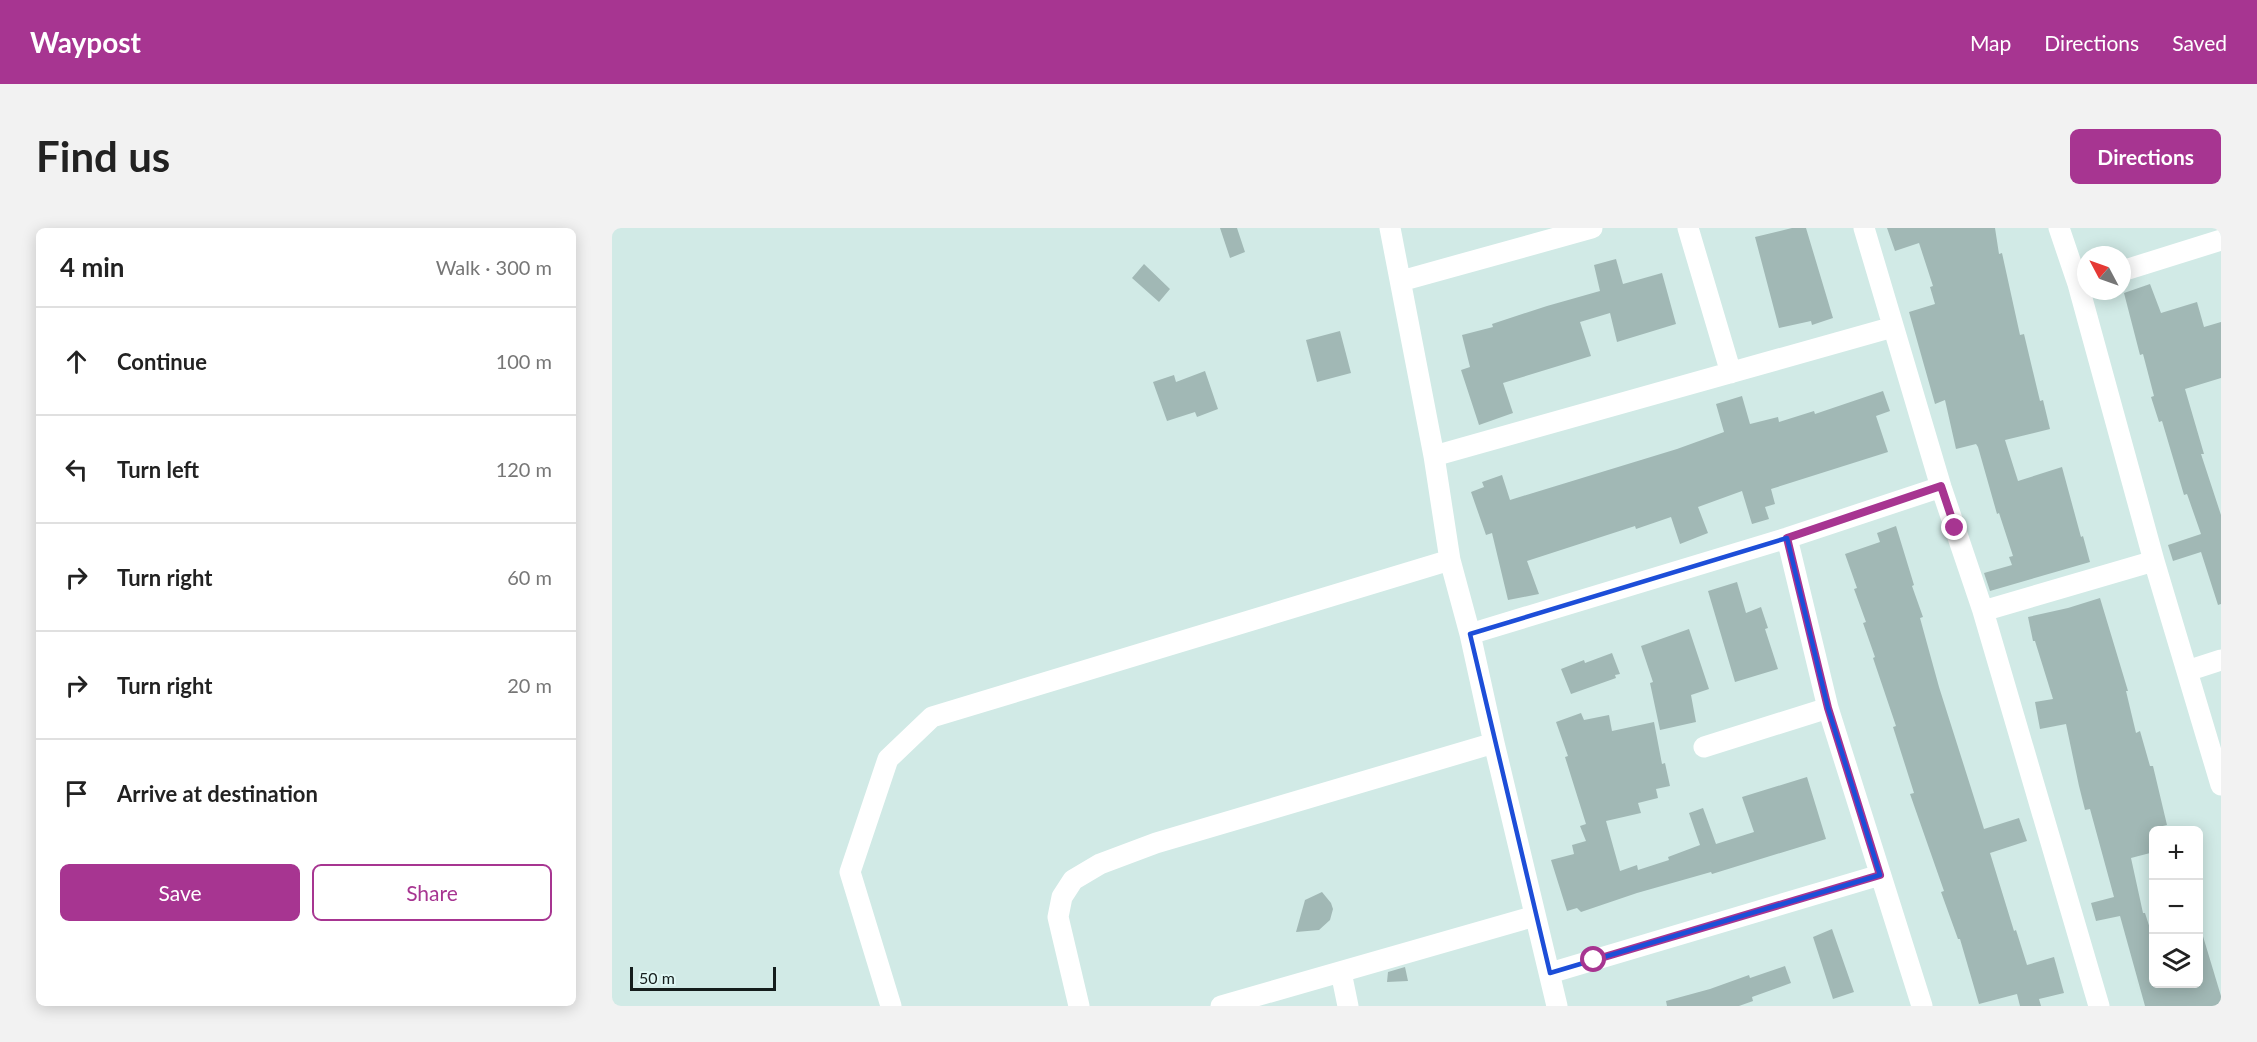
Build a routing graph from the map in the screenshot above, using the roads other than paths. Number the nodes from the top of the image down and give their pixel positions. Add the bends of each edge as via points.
1 (1390, 228) edge
2 (1592, 228) edge
3 (1688, 228) edge
4 (1864, 228) edge
5 (2060, 228) edge
6 (2221, 240) edge
7 (2131, 268) edge
8 (2077, 270) edge
9 (1401, 281) junction
10 (2086, 300) edge
11 (1893, 327) junction
12 (1731, 373) junction
13 (1434, 456) junction
14 (1941, 486) junction
15 (1787, 538) junction
16 (1450, 560) junction
17 (2154, 561) junction
18 (1983, 611) junction
19 (1470, 634) junction
20 (2221, 660) edge
21 (2187, 671) junction
22 (1828, 708) junction
23 (1494, 743) junction
24 (1704, 747) dead end
25 (2221, 784) edge
26 (1880, 875) junction
27 (1535, 916) junction
28 (1341, 972) junction
29 (1550, 974) junction
30 (891, 1006) edge
31 (1079, 1006) edge
32 (1221, 1006) edge
33 (1348, 1006) edge
34 (1557, 1006) edge
35 (1922, 1006) edge
36 (2099, 1006) edge

1 - 9 street
2 - 9 street
3 - 12 street
4 - 11 street
5 - 8 street
6 - 7 street
9 - 13 street
10 - 17 street
11 - 12 street
11 - 14 street
12 - 13 street
13 - 16 street
14 - 15 street
14 - 18 street
15 - 19 street
15 - 22 street
16 - 19 street
16 - 30 street via 932,717 888,759 850,872
17 - 18 street
17 - 21 street
18 - 36 street
19 - 23 street
20 - 21 street
21 - 25 street
22 - 24 street
22 - 26 street
23 - 27 street
23 - 31 street via 1156,843 1100,864 1073,880 1062,897 1058,917
26 - 29 street
26 - 35 street
27 - 28 street
27 - 29 street
28 - 32 street
28 - 33 street
29 - 34 street

